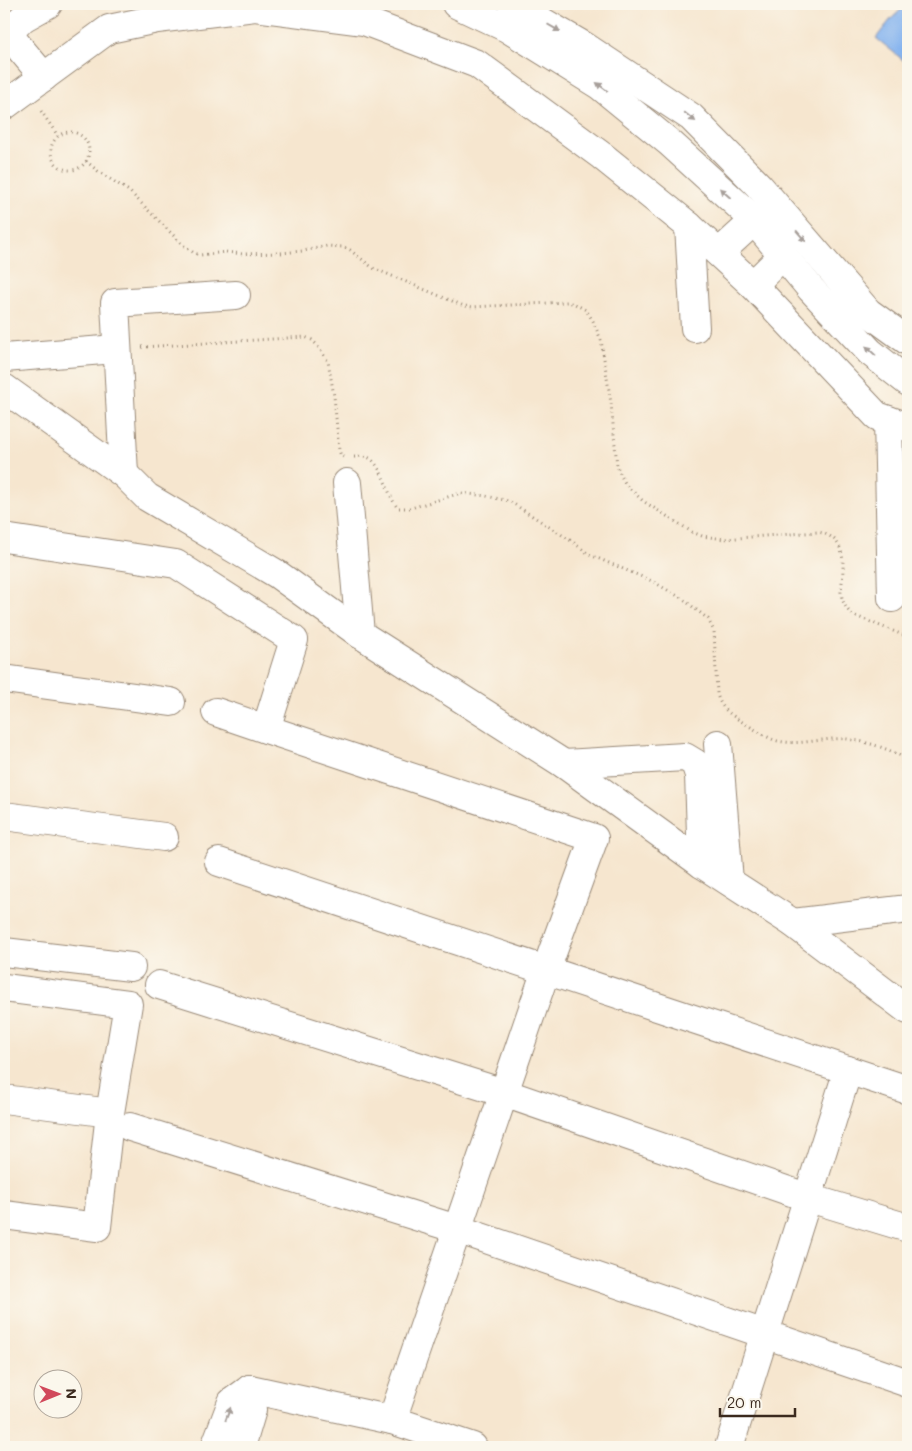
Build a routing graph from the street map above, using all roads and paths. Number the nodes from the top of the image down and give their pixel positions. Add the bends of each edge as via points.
1 (48, 4) edge
2 (456, 4) edge
3 (512, 4) edge
4 (6, 36) edge
5 (44, 77) junction
6 (4, 106) edge
7 (86, 161) junction
8 (767, 222) junction
9 (689, 226) junction
10 (719, 253) junction
11 (783, 255) junction
12 (754, 285) junction
13 (236, 295) dead end
14 (696, 328) dead end
15 (908, 341) edge
16 (116, 349) junction
17 (4, 358) edge
18 (908, 382) edge
19 (4, 388) edge
20 (898, 424) edge
21 (124, 474) junction
22 (347, 483) dead end
23 (4, 538) edge
24 (892, 598) dead end
25 (360, 634) junction
26 (908, 637) edge
27 (4, 680) edge
28 (171, 702) dead end
29 (216, 712) dead end
30 (266, 729) junction
31 (718, 744) dead end
32 (908, 760) edge
33 (564, 764) junction
34 (4, 816) edge
35 (164, 838) dead end
36 (219, 862) dead end
37 (702, 864) junction
38 (729, 881) junction
39 (908, 909) edge
40 (793, 923) junction
41 (4, 952) edge
42 (131, 967) dead end
43 (546, 970) junction
44 (159, 985) dead end
45 (4, 988) edge
46 (908, 1010) edge
47 (848, 1070) junction
48 (908, 1090) edge
49 (504, 1093) junction
50 (4, 1099) edge
51 (120, 1120) junction
52 (809, 1198) junction
53 (4, 1215) edge
54 (908, 1228) edge
55 (457, 1229) junction
56 (766, 1334) junction
57 (908, 1383) edge
58 (250, 1389) junction
59 (392, 1420) junction
60 (215, 1447) edge
61 (241, 1447) edge
62 (473, 1447) edge
63 (729, 1447) edge

1 - 4 street via 23,18
8 -> 2 street via 599,85 507,28
3 -> 8 street via 584,46 691,117 759,186
4 - 5 street
5 - 6 street
5 - 9 street via 109,29 157,19 255,7 364,22 477,64 602,156
7 - 7 path via 76,169 58,165 52,154 54,141 69,132 80,135 89,150
7 - 26 path via 130,191 194,253 280,253 342,247 373,268 464,306 567,302 580,306 591,316 601,340 617,466 626,485 644,501 702,536 724,539 818,532 831,537 840,546 843,557 841,597 848,612
8 - 10 street
8 - 11 street
8 -> 15 street via 868,312
9 - 10 street
9 - 14 street
10 - 12 street
11 - 12 street
18 -> 11 street via 870,352
12 - 20 street via 877,416
13 - 16 street via 115,303
16 - 17 street
16 - 21 street
16 - 32 path via 305,337 312,340 328,360 341,456 362,456 374,460 398,508 411,508 461,493 509,501 590,555 652,581 683,599 708,619 714,632 717,694 719,703 728,714 778,741 845,739 896,752
19 - 21 street
20 - 24 street
21 - 25 street via 147,497 277,574
22 - 25 street
23 - 30 street via 176,564 294,640
25 - 33 street
27 - 28 street
29 - 30 street
30 - 43 street via 594,838
31 - 38 street
33 - 37 street
33 - 37 street via 685,757 695,763 699,775
34 - 35 street
36 - 43 street
37 - 38 street
38 - 40 street
39 - 40 street
40 - 46 street
41 - 42 street
43 - 47 street
43 - 49 street
44 - 49 street
45 - 51 street via 128,1004
47 - 48 street
47 - 52 street
49 - 52 street
49 - 55 street
50 - 51 street
51 - 53 street via 97,1227
51 - 55 street
52 - 54 street
52 - 56 street
55 - 56 street
55 - 59 street
56 - 57 street
56 - 63 street
58 - 59 street
60 -> 58 street via 232,1402
58 - 61 street via 252,1410
59 - 62 street

